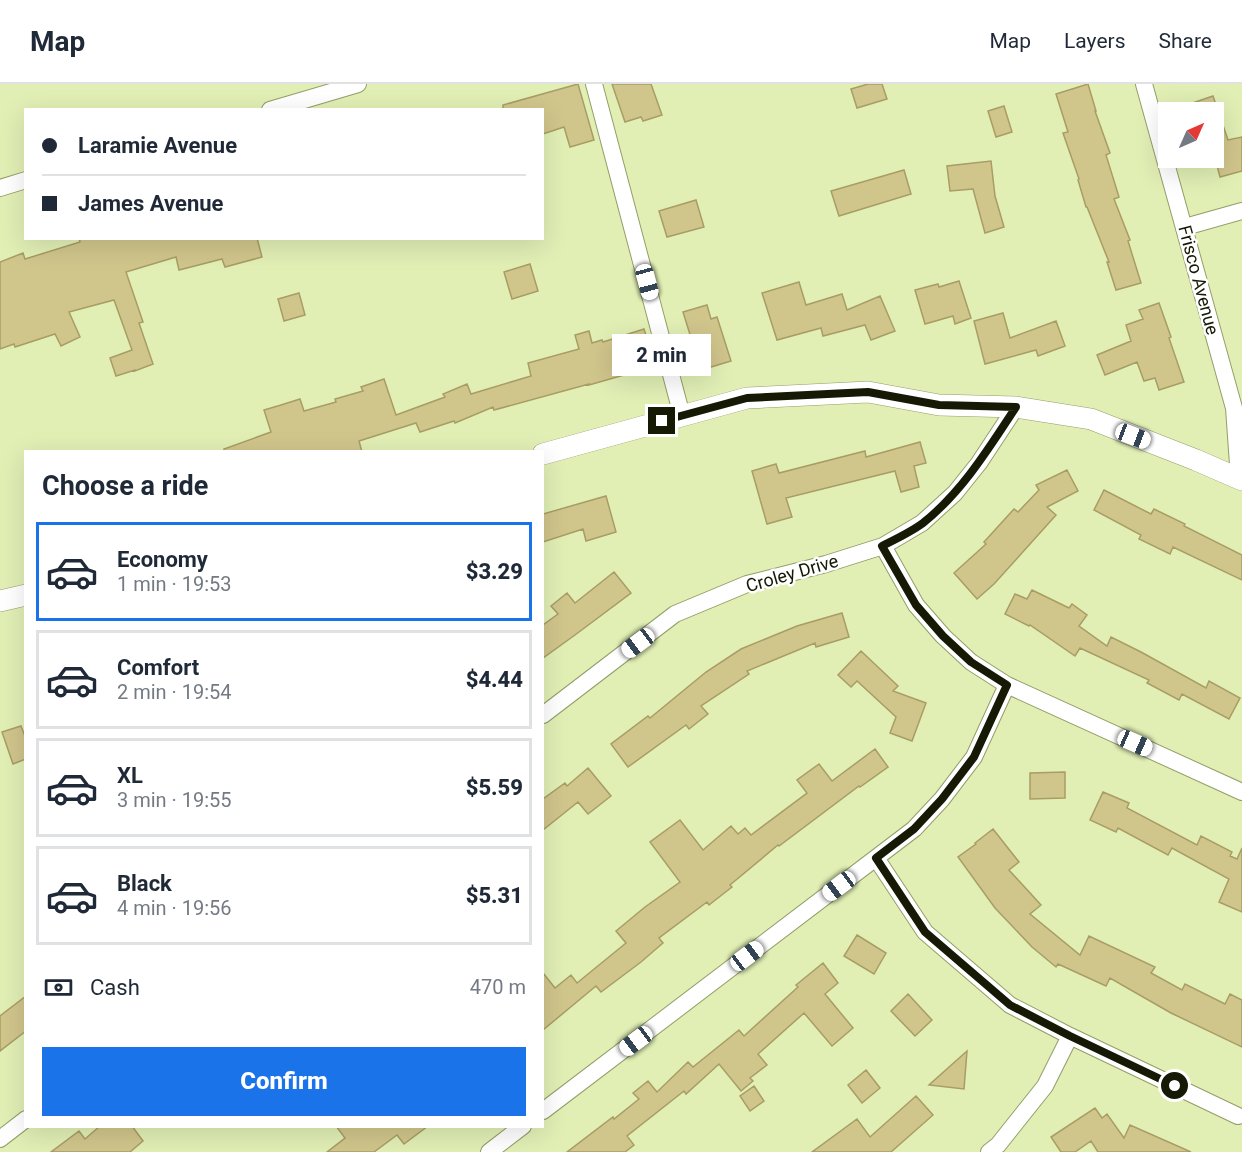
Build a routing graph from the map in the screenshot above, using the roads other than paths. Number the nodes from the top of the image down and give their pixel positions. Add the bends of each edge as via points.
1 (358, 84) edge
2 (594, 84) edge
3 (1144, 84) edge
4 (277, 108) edge
5 (24, 181) edge
6 (0, 188) edge
7 (1242, 211) edge
8 (1185, 227) junction
9 (1016, 407) junction
10 (682, 416) junction
11 (544, 454) edge
12 (1241, 480) edge
13 (882, 546) junction
14 (24, 595) edge
15 (0, 601) edge
16 (1007, 685) junction
17 (544, 714) edge
18 (1242, 792) edge
19 (876, 858) junction
20 (1070, 1036) junction
21 (544, 1110) edge
22 (1238, 1116) dead end
23 (24, 1121) edge
24 (520, 1128) edge
25 (0, 1139) edge
26 (489, 1152) edge
27 (989, 1152) edge

1 - 4 street
2 - 10 street
3 - 8 street, Frisco Avenue
5 - 6 street
7 - 8 street
8 - 12 street, Frisco Avenue via 1234,408
9 - 10 street via 939,405 868,392 747,398
9 - 12 street via 1091,419
9 - 13 street, Croley Drive via 955,493 922,524
10 - 11 street
13 - 16 street via 916,605 943,636 971,662
13 - 17 street, Croley Drive via 747,584 675,614
14 - 15 street
16 - 18 street
16 - 19 street via 974,757 914,829
19 - 20 street via 925,932 1010,1005
19 - 21 street
20 - 22 street
20 - 27 street via 1045,1086
23 - 25 street
24 - 26 street

